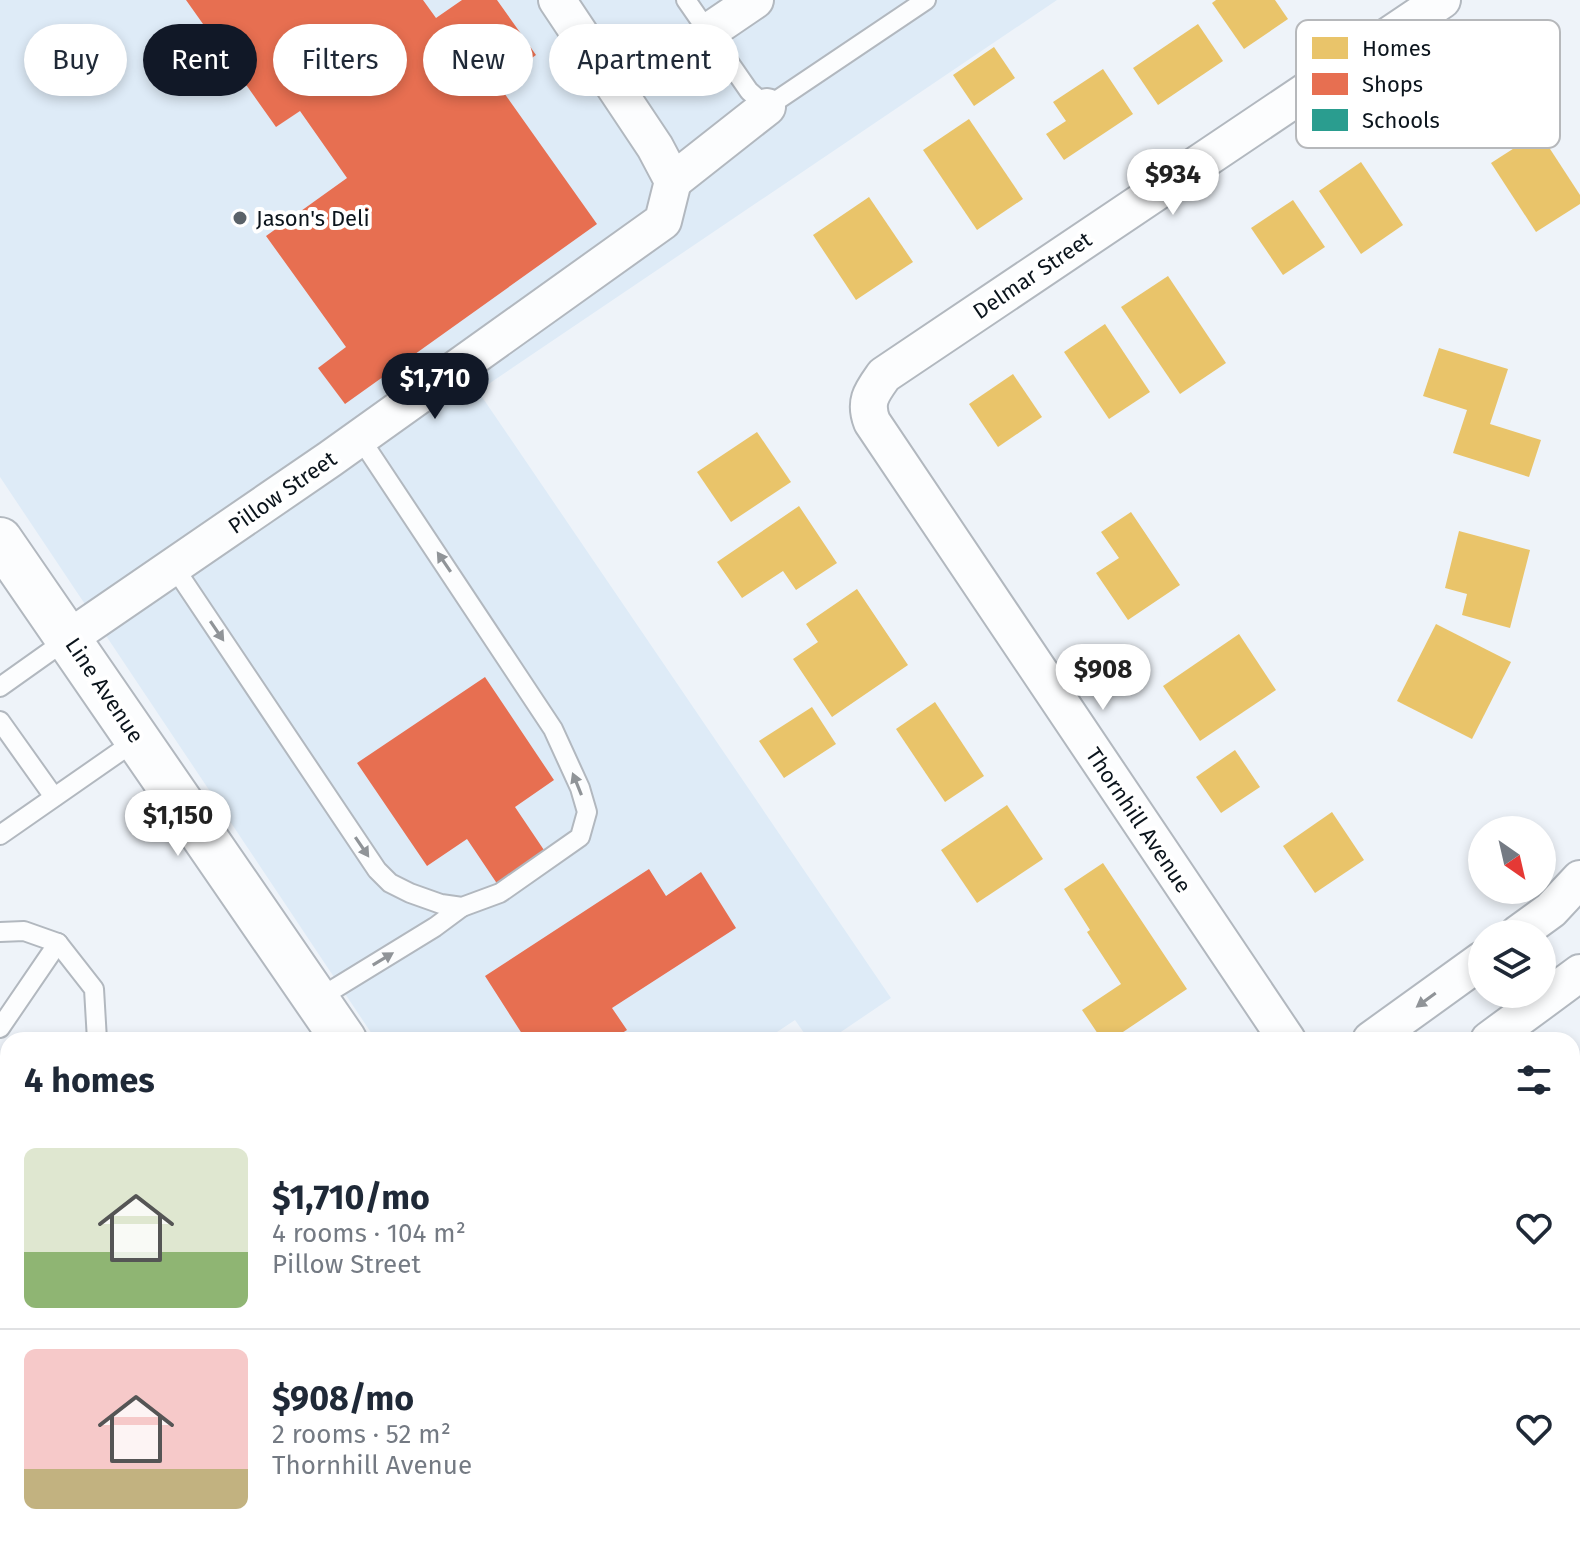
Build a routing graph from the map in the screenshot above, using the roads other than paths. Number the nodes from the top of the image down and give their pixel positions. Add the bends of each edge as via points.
1 (557, 0) edge
2 (686, 0) edge
3 (755, 0) edge
4 (926, 0) edge
5 (1442, 0) edge
6 (1412, 20) edge
7 (702, 24) edge
8 (720, 24) edge
9 (739, 77) edge
10 (1296, 98) edge
11 (767, 107) junction
12 (673, 181) junction
13 (868, 398) joint
14 (360, 438) junction
15 (11, 563) edge
16 (174, 567) junction
17 (69, 638) junction
18 (0, 687) edge
19 (0, 721) edge
20 (138, 739) junction
21 (54, 797) junction
22 (0, 835) edge
23 (1580, 879) edge
24 (462, 907) junction
25 (1537, 920) edge
26 (0, 932) edge
27 (58, 943) junction
28 (1468, 970) edge
29 (1580, 973) edge
30 (316, 1000) junction
31 (0, 1028) edge
32 (97, 1032) edge
33 (338, 1032) edge
34 (1282, 1032) edge
35 (1382, 1032) edge
36 (1500, 1032) edge

1 - 12 street
2 - 7 lane
3 - 8 street
4 - 11 lane
5 - 6 street, Delmar Street
9 - 11 lane
10 - 13 street, Delmar Street via 884,375
11 - 12 street
12 - 14 street, Pillow Street via 663,221
13 - 34 street, Thornhill Avenue via 872,422
14 - 16 street, Pillow Street
24 -> 14 lane via 500,893 580,837 587,812 553,729
15 - 17 main road, Line Avenue
16 - 17 street, Pillow Street
16 -> 24 lane via 377,870 410,893
17 - 18 lane
17 - 20 main road, Line Avenue
19 - 21 lane
20 - 21 lane
20 - 30 main road, Line Avenue
21 - 22 lane
23 - 25 street
30 -> 24 lane
26 - 27 lane via 24,931
27 - 31 lane
27 - 32 lane via 94,989
28 -> 35 street
29 - 36 street
30 - 33 main road, Line Avenue

